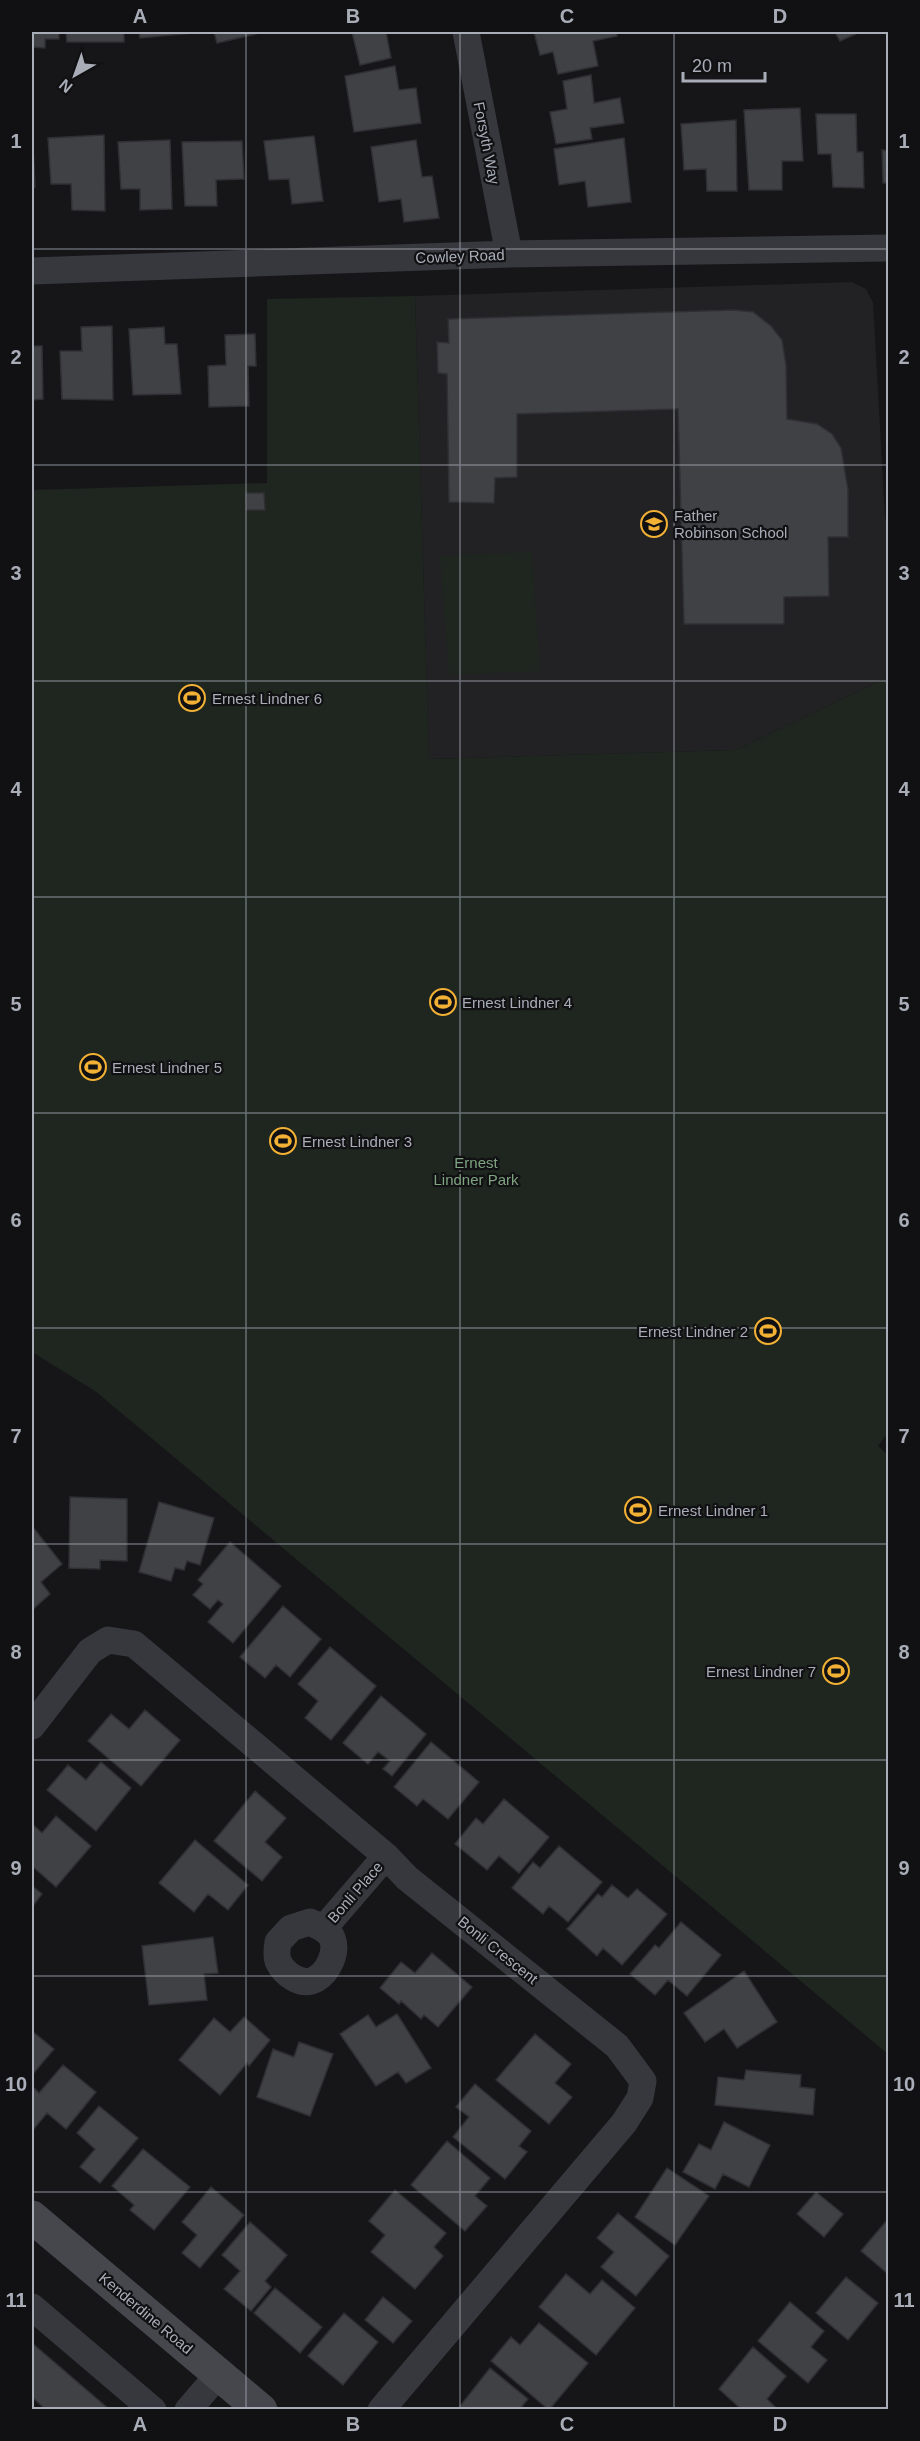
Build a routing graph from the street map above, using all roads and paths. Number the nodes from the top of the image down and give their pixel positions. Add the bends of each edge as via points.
1 (466, 32) edge
2 (888, 248) edge
3 (509, 254) junction
4 (32, 271) edge
5 (32, 1726) edge
6 (386, 1856) junction
7 (324, 1928) dead end
8 (32, 2217) edge
9 (32, 2307) edge
10 (219, 2374) junction
11 (153, 2409) edge
12 (188, 2409) edge
13 (261, 2409) edge
14 (381, 2409) edge

1 - 3 street, Forsyth Way
2 - 3 street, Cowley Road
3 - 4 street, Cowley Road
5 - 6 street, Bonli Crescent via 90,1651 108,1640 134,1644
6 - 7 street, Bonli Place
6 - 14 street, Bonli Crescent via 407,1878 617,2046 643,2081 640,2098 624,2123
8 - 10 street, Kenderdine Road
9 - 11 street
10 - 12 street
10 - 13 street, Kenderdine Road

